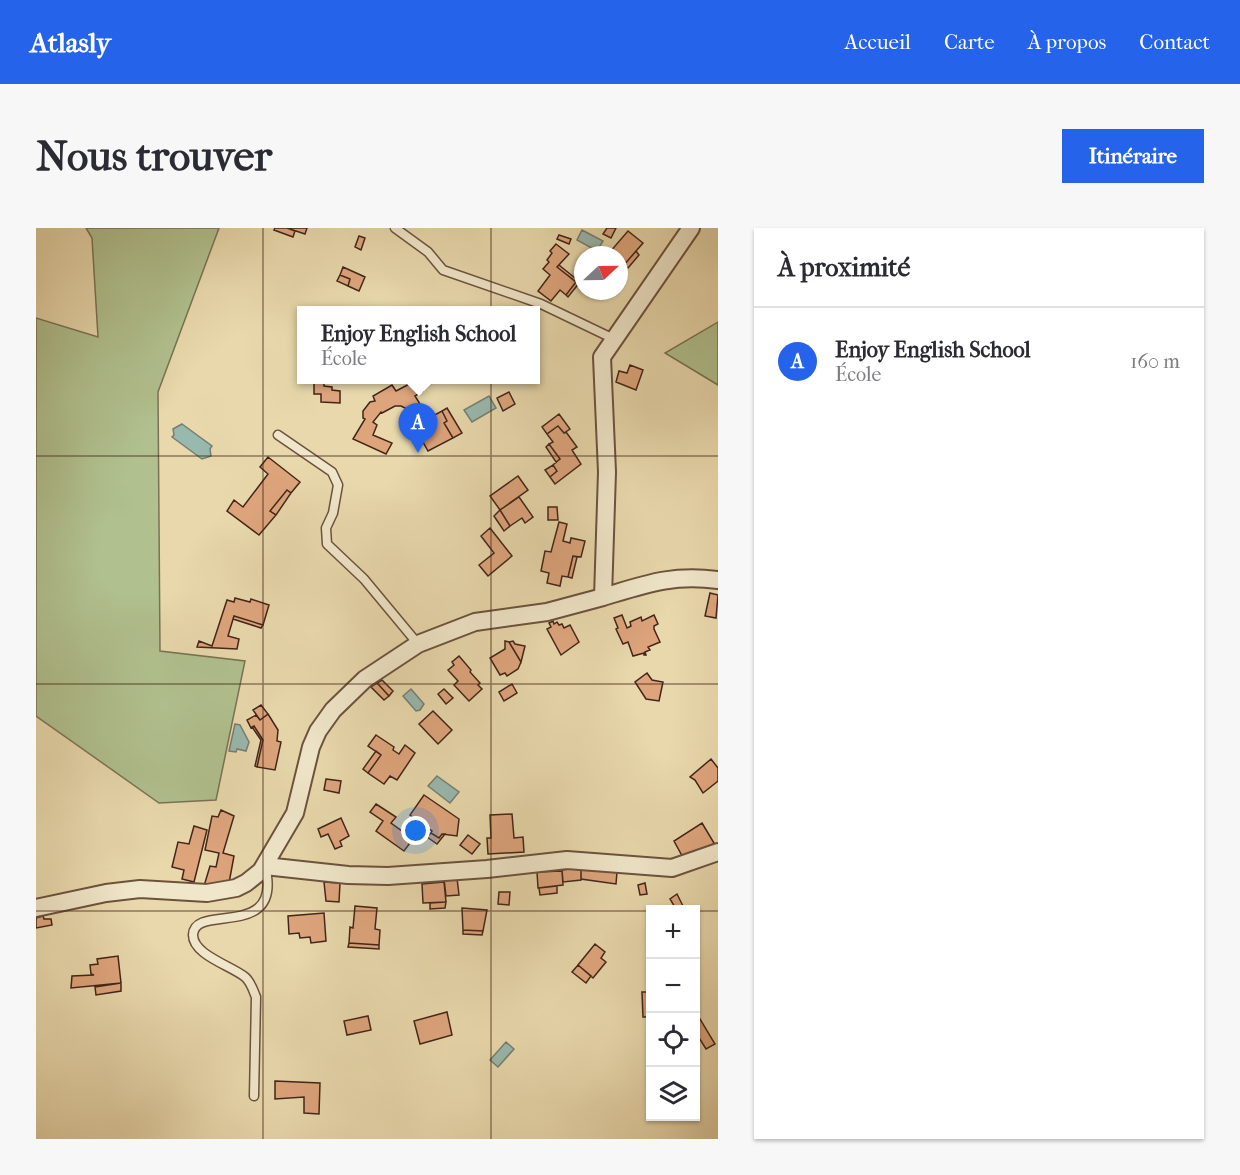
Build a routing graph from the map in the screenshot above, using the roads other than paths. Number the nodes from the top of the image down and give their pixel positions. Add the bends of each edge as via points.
1 (395, 228) edge
2 (690, 228) edge
3 (614, 339) junction
4 (278, 435) dead end
5 (718, 580) edge
6 (603, 597) junction
7 (418, 644) junction
8 (718, 852) edge
9 (265, 866) junction
10 (36, 908) edge
11 (254, 1096) dead end

1 - 3 lane via 428,252 443,270 541,304
2 - 3 street
3 - 6 street via 602,357 607,472
4 - 7 lane via 332,472 338,485 326,528 327,544 364,579
5 - 6 street via 663,579
6 - 7 street via 547,612 475,622
7 - 9 street via 365,679 333,710 311,747 295,813
8 - 9 street via 672,868 567,860 388,876
9 - 10 street via 246,883 220,892 140,889
9 - 11 lane via 268,880 260,909 212,920 198,926 193,937 215,961 245,977 256,997

